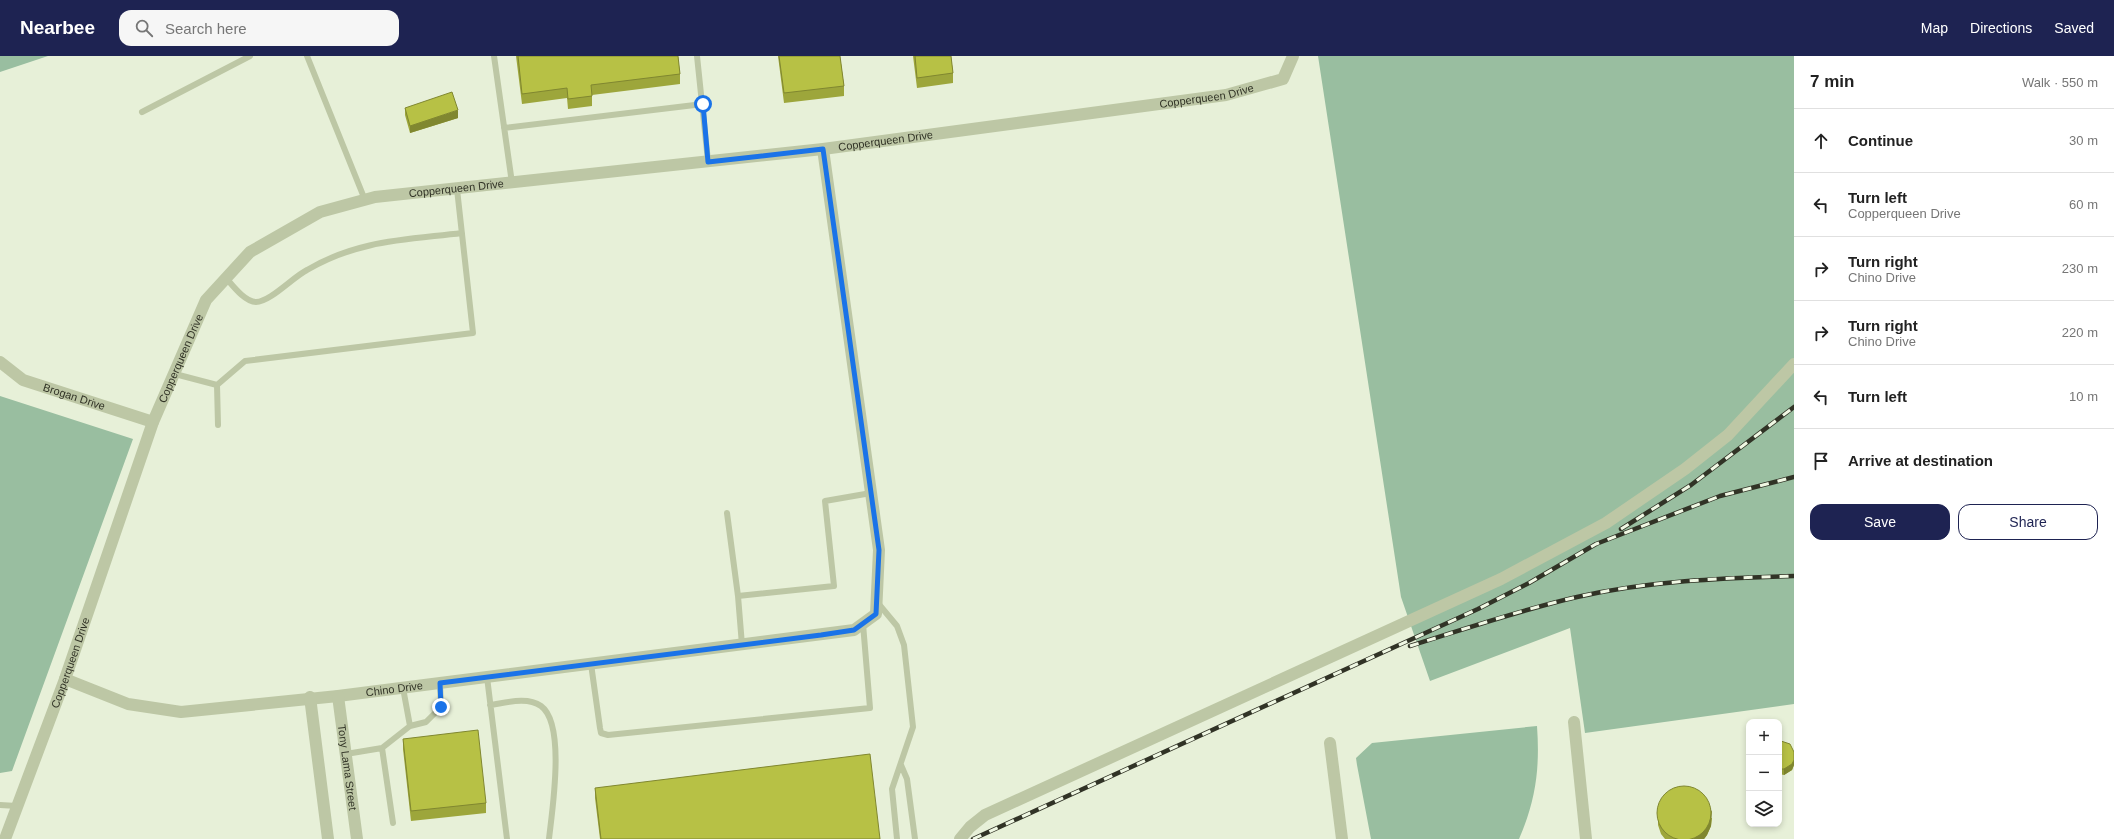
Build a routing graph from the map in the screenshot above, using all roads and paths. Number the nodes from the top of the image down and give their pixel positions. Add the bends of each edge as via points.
1 (250, 56) edge
2 (307, 56) edge
3 (494, 56) edge
4 (697, 56) edge
5 (1293, 56) edge
6 (703, 104) junction
7 (142, 112) dead end
8 (504, 128) junction
9 (823, 149) junction
10 (708, 162) junction
11 (512, 183) junction
12 (457, 189) junction
13 (365, 200) junction
14 (462, 233) junction
15 (226, 278) junction
16 (0, 362) edge
17 (1794, 364) edge
18 (175, 374) junction
19 (217, 385) junction
20 (153, 422) junction
21 (218, 425) dead end
22 (871, 493) junction
23 (727, 513) dead end
24 (738, 596) junction
25 (876, 601) junction
26 (863, 624) junction
27 (742, 645) junction
28 (591, 664) junction
29 (487, 677) junction
30 (65, 679) junction
31 (440, 683) junction
32 (403, 688) junction
33 (338, 696) junction
34 (310, 697) junction
35 (490, 705) junction
36 (1574, 722) dead end
37 (410, 726) junction
38 (1330, 743) dead end
39 (382, 748) junction
40 (346, 754) junction
41 (902, 765) junction
42 (0, 805) edge
43 (18, 806) junction
44 (393, 823) dead end
45 (5, 839) edge
46 (328, 839) edge
47 (357, 839) edge
48 (507, 839) edge
49 (549, 839) edge
50 (897, 839) edge
51 (916, 839) edge
52 (960, 839) edge
53 (1342, 839) edge
54 (1586, 839) edge

1 - 7 lane
2 - 13 lane
3 - 8 lane
4 - 6 lane
5 - 9 street, Copperqueen Drive via 1283,79 1226,96
6 - 8 lane
6 - 10 lane
8 - 11 lane
9 - 10 street, Copperqueen Drive
9 - 22 street, Chino Drive
10 - 11 street, Copperqueen Drive
11 - 12 street, Copperqueen Drive
12 - 13 street, Copperqueen Drive
12 - 14 lane
13 - 15 street, Copperqueen Drive via 320,212 250,252
14 - 15 lane via 381,242 354,248 327,258 304,271 265,300 255,302 243,296
14 - 19 lane via 473,333 244,361
15 - 18 street, Copperqueen Drive via 206,300
16 - 20 street, Brogan Drive via 23,380
17 - 52 street via 1728,435 1685,469 1606,523 1501,579 985,815
18 - 19 lane
18 - 20 street, Copperqueen Drive
19 - 21 lane
20 - 30 street, Copperqueen Drive
22 - 24 lane via 824,501 834,586
22 - 25 street, Chino Drive via 879,550
23 - 24 lane
24 - 27 lane
25 - 26 street, Chino Drive via 876,614
25 - 41 lane via 897,626 904,645 913,727
26 - 27 street, Chino Drive via 854,630
26 - 28 lane via 870,708 608,735 601,733
27 - 28 street, Chino Drive
28 - 29 street, Chino Drive
29 - 31 street, Chino Drive
29 - 35 lane
30 - 34 street, Chino Drive via 128,704 181,712
30 - 43 street, Copperqueen Drive
31 - 32 street, Chino Drive
31 - 37 lane via 441,707 426,722
32 - 33 street, Chino Drive
32 - 37 lane
33 - 34 street, Chino Drive
33 - 40 street, Tony Lama Street
34 - 46 street
35 - 48 lane
35 - 49 lane via 529,701 541,706 549,717 554,729 555,776
36 - 54 street
37 - 39 lane
38 - 53 street
39 - 40 lane
39 - 44 lane
40 - 47 street, Tony Lama Street
41 - 50 lane via 892,789
41 - 51 lane via 908,779
42 - 43 lane
43 - 45 street, Copperqueen Drive

